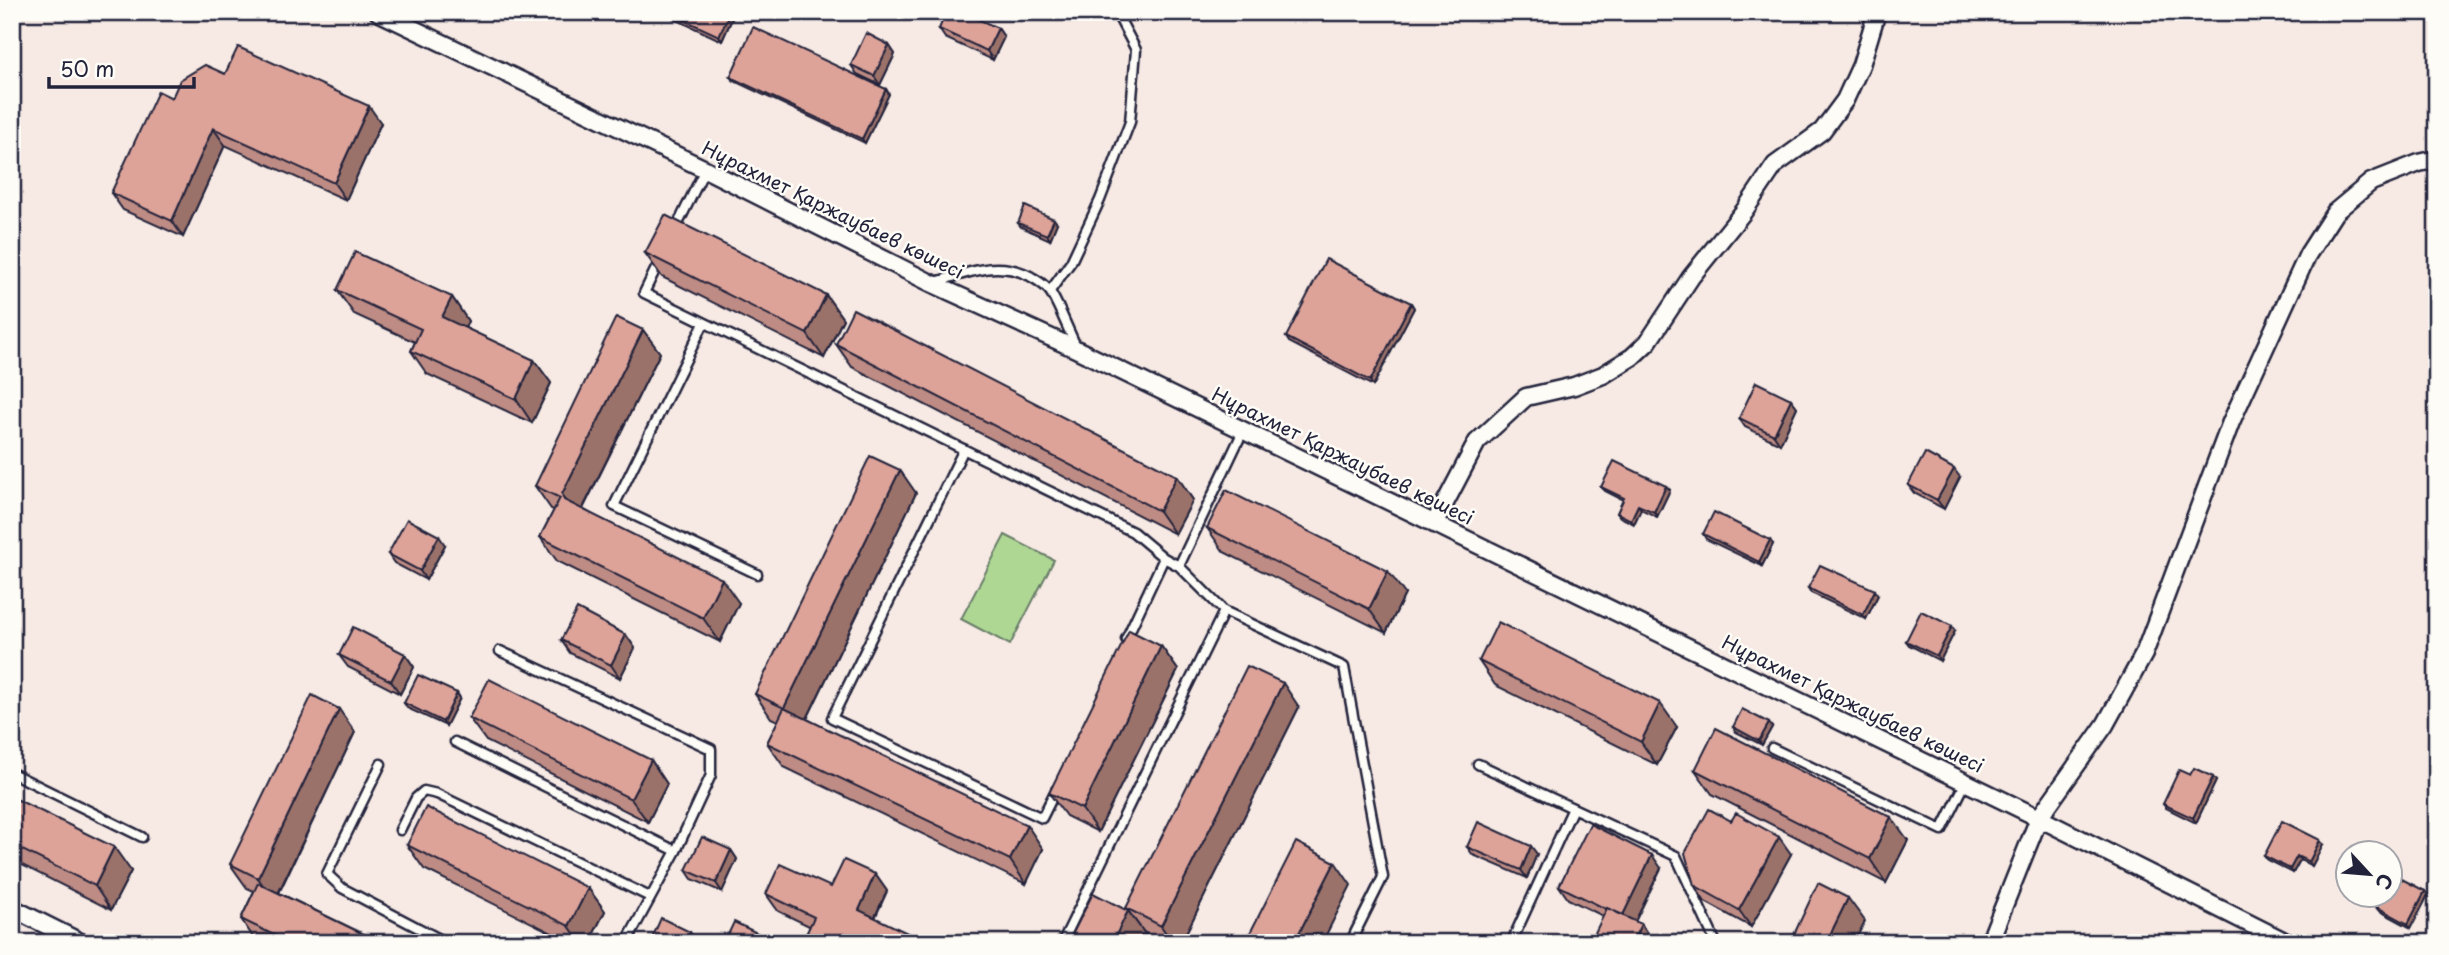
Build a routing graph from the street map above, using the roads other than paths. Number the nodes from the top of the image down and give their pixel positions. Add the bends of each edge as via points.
1 (378, 12) edge
2 (1116, 12) edge
3 (1877, 12) edge
4 (2437, 159) edge
5 (705, 169) junction
6 (668, 244) edge
7 (662, 256) edge
8 (931, 283) junction
9 (1051, 291) junction
10 (705, 323) junction
11 (1078, 350) junction
12 (1243, 431) junction
13 (964, 449) junction
14 (1434, 524) junction
15 (1164, 558) junction
16 (1179, 566) junction
17 (757, 574) dead end
18 (1224, 611) junction
19 (1124, 645) edge
20 (500, 651) dead end
21 (455, 742) dead end
22 (1772, 748) dead end
23 (381, 764) dead end
24 (1478, 764) dead end
25 (12, 773) edge
26 (1060, 781) edge
27 (1966, 782) junction
28 (1573, 808) junction
29 (2039, 818) junction
30 (400, 830) dead end
31 (142, 837) dead end
32 (676, 851) junction
33 (650, 897) junction
34 (12, 908) edge
35 (82, 943) edge
36 (447, 943) edge
37 (626, 943) edge
38 (1062, 943) edge
39 (1350, 943) edge
40 (1511, 943) edge
41 (1716, 943) edge
42 (1989, 943) edge
43 (2288, 943) edge

1 - 5 street, Нұрахмет Қаржаубаев көшесі
2 - 9 lane via 1136,50 1130,121 1100,200
3 - 14 street via 1845,100 1822,131 1775,165 1648,342 1603,375 1527,397 1477,442
4 - 29 street via 2371,182 2335,212 2308,254 2231,422 2144,654 2105,725
5 - 6 lane
5 - 8 street, Нұрахмет Қаржаубаев көшесі
7 - 10 lane via 644,293
8 - 9 lane via 1004,267 1042,282
8 - 11 street, Нұрахмет Қаржаубаев көшесі
9 - 11 lane
10 - 13 lane
10 - 17 lane via 614,506
11 - 12 street, Нұрахмет Қаржаубаев көшесі
12 - 14 street, Нұрахмет Қаржаубаев көшесі
12 - 16 lane
13 - 15 lane via 1133,532
13 - 26 lane via 832,718 1042,818
14 - 27 street, Нұрахмет Қаржаубаев көшесі
15 - 16 lane
15 - 19 lane
16 - 18 lane
18 - 38 lane
18 - 39 lane via 1344,667 1383,877
20 - 32 lane via 711,749 711,775
21 - 32 lane
22 - 27 lane via 1942,830
23 - 36 lane via 327,874 342,888
24 - 28 lane
25 - 31 lane
27 - 29 street, Нұрахмет Қаржаубаев көшесі
28 - 40 lane
28 - 41 lane via 1676,856
29 - 42 street
29 - 43 street, Нұрахмет Қаржаубаев көшесі
30 - 33 lane via 416,798 424,791 437,794
32 - 33 lane
33 - 37 lane
34 - 35 street

